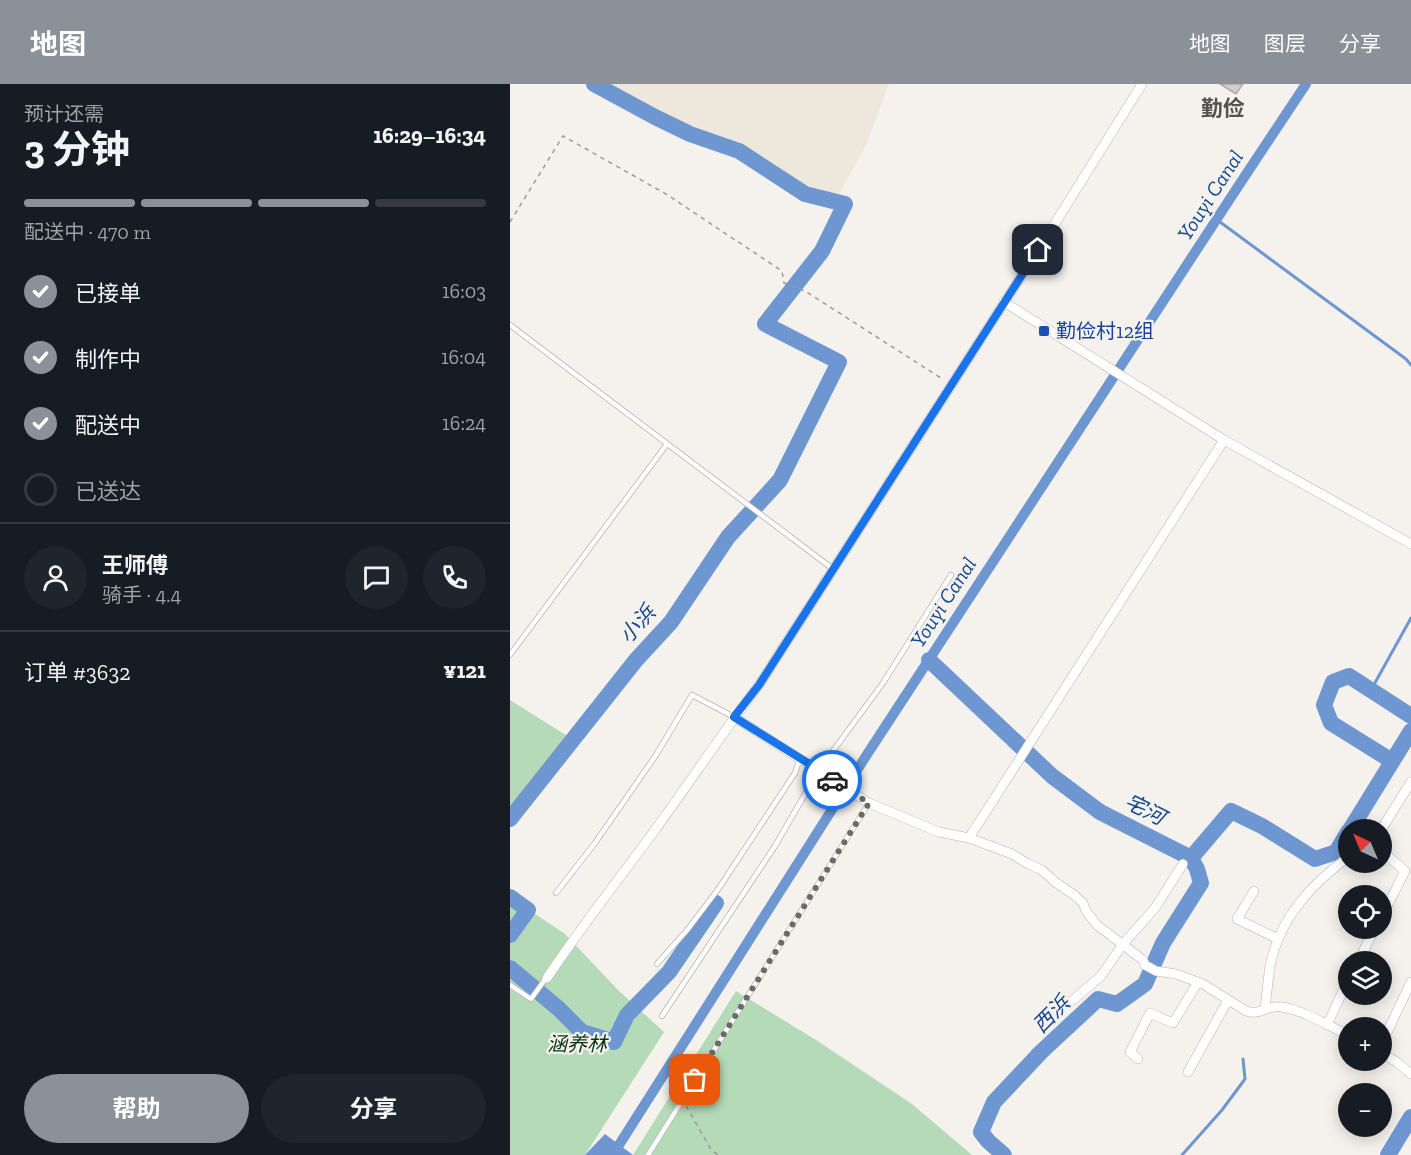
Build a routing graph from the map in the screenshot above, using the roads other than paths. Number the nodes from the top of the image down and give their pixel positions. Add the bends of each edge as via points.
1 (1142, 84) edge
2 (1004, 302) junction
3 (510, 325) edge
4 (1224, 440) junction
5 (667, 444) junction
6 (1411, 544) edge
7 (834, 569) junction
8 (951, 575) dead end
9 (510, 655) edge
10 (734, 717) junction
11 (800, 758) junction
12 (822, 773) junction
13 (1411, 782) edge
14 (869, 803) junction
15 (1388, 819) edge
16 (969, 837) junction
17 (1392, 860) edge
18 (1183, 864) dead end
19 (1338, 865) edge
20 (1254, 891) dead end
21 (556, 893) dead end
22 (1392, 896) edge
23 (1278, 939) junction
24 (1122, 944) junction
25 (657, 964) dead end
26 (547, 978) joint
27 (1198, 982) junction
28 (1411, 982) edge
29 (510, 985) edge
30 (1073, 1000) dead end
31 (1228, 1000) junction
32 (1338, 1001) edge
33 (1265, 1008) junction
34 (662, 1016) dead end
35 (1392, 1022) edge
36 (1327, 1025) junction
37 (1338, 1030) edge
38 (1138, 1059) dead end
39 (1392, 1059) edge
40 (1188, 1072) dead end
41 (1411, 1074) edge
42 (648, 1155) edge

1 - 2 street
2 - 4 street
2 - 7 street
3 - 5 lane
4 - 6 street
4 - 16 street
5 - 7 lane
5 - 9 lane
7 - 10 street
8 - 12 lane
10 - 11 street
10 - 21 lane via 692,695 656,756
10 - 26 street
11 - 12 street
11 - 25 lane via 795,773 719,888
12 - 14 street
12 - 34 lane
13 - 15 street
14 - 16 street via 939,832
14 - 42 lane
16 - 24 street via 1042,870 1083,903 1097,925
17 - 22 street via 1404,871
18 - 24 street via 1155,908
19 - 23 street via 1306,894
20 - 23 street via 1237,919
23 - 33 street
24 - 27 street via 1153,970
24 - 30 street via 1101,976
26 - 29 lane via 531,999
27 - 31 street
27 - 38 street via 1173,1023 1150,1013 1130,1052
28 - 35 street
31 - 33 street via 1252,1013
31 - 40 street
32 - 36 street
33 - 36 street via 1283,1008
36 - 37 street
39 - 41 street

